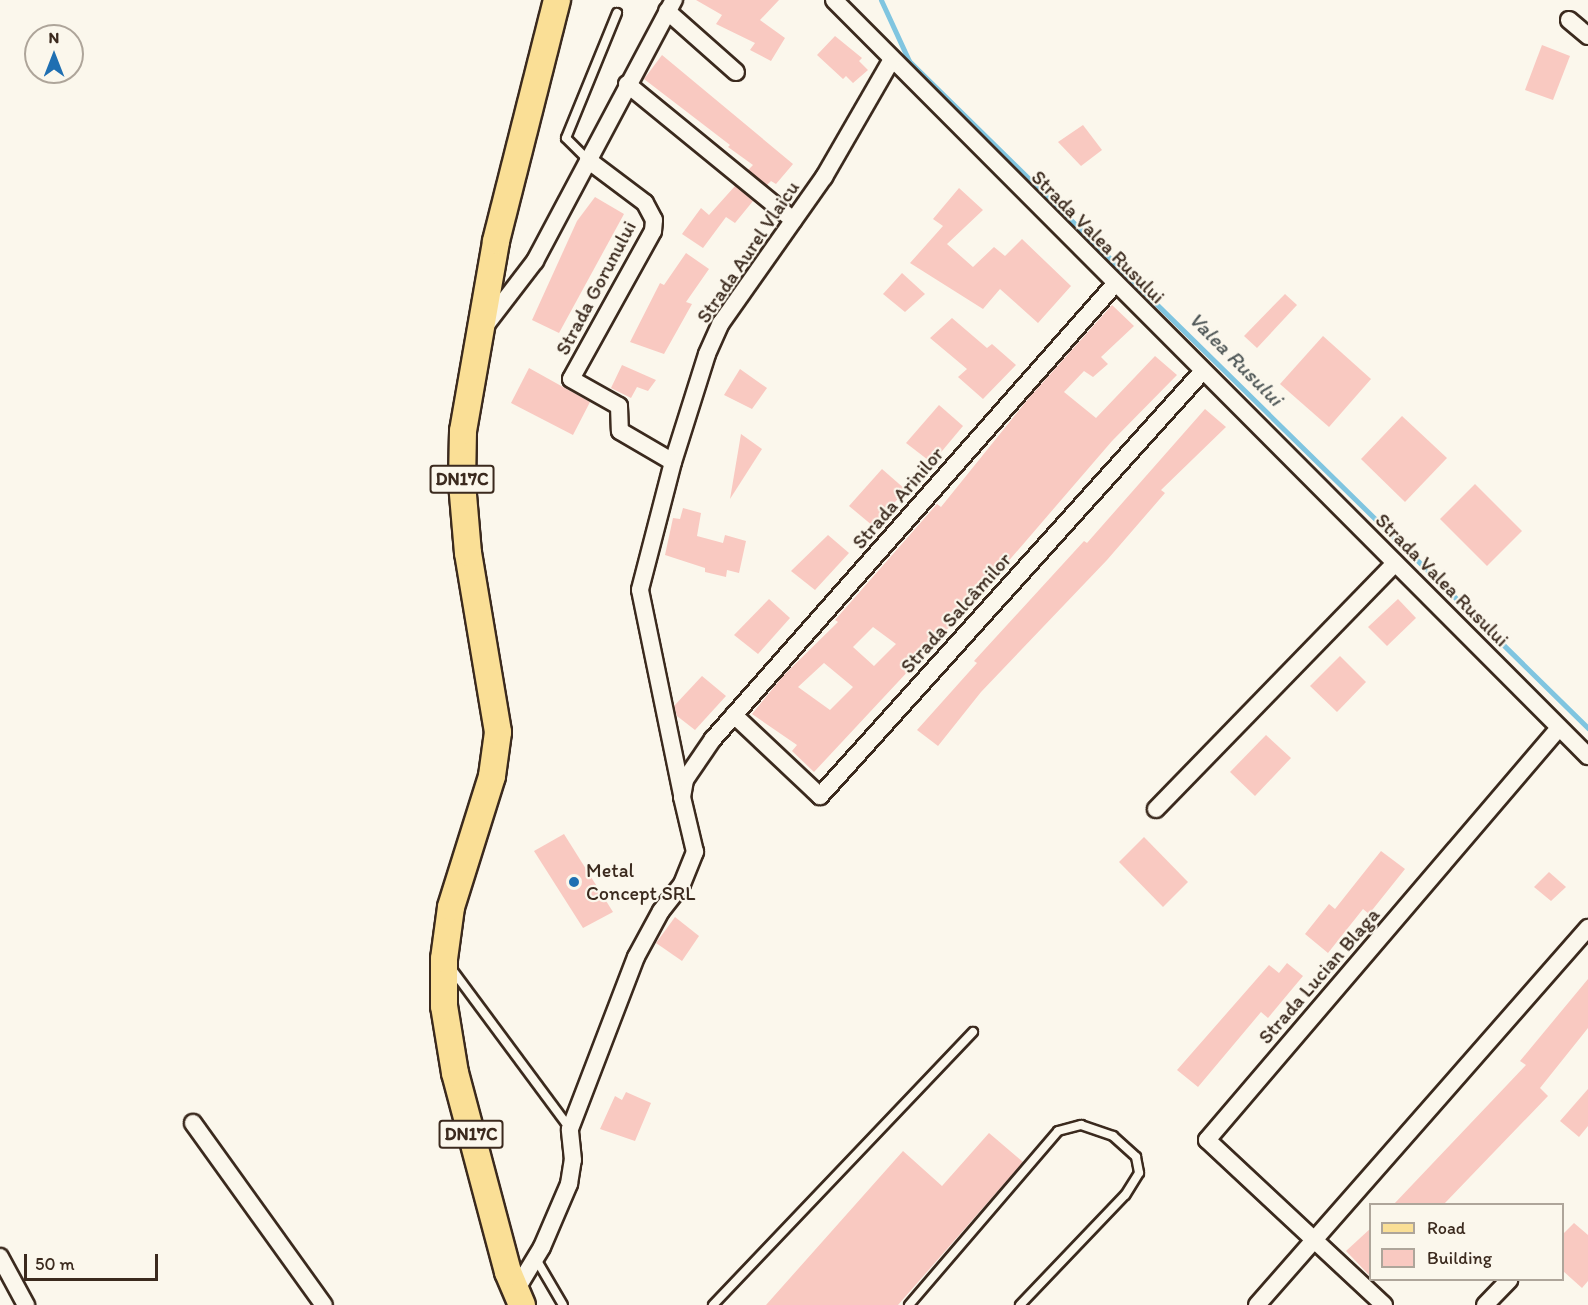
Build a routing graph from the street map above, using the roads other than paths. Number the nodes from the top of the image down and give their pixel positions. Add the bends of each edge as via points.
1 (557, 0) edge
2 (834, 0) edge
3 (670, 6) edge
4 (617, 13) dead end
5 (1569, 20) dead end
6 (1588, 36) edge
7 (891, 61) junction
8 (736, 72) dead end
9 (627, 84) junction
10 (588, 160) junction
11 (793, 220) junction
12 (1115, 284) junction
13 (480, 332) junction
14 (1203, 371) junction
15 (673, 462) junction
16 (1395, 563) junction
17 (734, 716) junction
18 (1559, 728) junction
19 (1588, 756) edge
20 (682, 797) junction
21 (1156, 809) dead end
22 (1588, 928) edge
23 (444, 959) junction
24 (973, 1032) dead end
25 (192, 1123) dead end
26 (570, 1129) junction
27 (1313, 1242) junction
28 (0, 1257) edge
29 (536, 1258) junction
30 (1508, 1281) edge
31 (519, 1298) edge
32 (26, 1305) edge
33 (324, 1305) edge
34 (563, 1305) edge
35 (713, 1305) edge
36 (909, 1305) edge
37 (1020, 1305) edge
38 (1257, 1305) edge
39 (1384, 1305) edge
40 (1485, 1305) edge

1 - 13 main road, DN17C via 496,241
2 - 7 street, Strada Valea Rusului
3 - 8 street
3 - 9 street
4 - 10 lane via 566,138
5 - 6 street
7 - 11 street, Strada Aurel Vlaicu via 824,177
7 - 12 street, Strada Valea Rusului
9 - 10 street
9 - 11 street
10 - 13 street via 535,261
10 - 15 street, Strada Gorunului via 645,202 654,220 653,231 572,379 619,406 620,431
11 - 15 street, Strada Aurel Vlaicu via 721,323 707,354
12 - 14 street, Strada Valea Rusului
12 - 17 street, Strada Arinilor
13 - 23 main road, DN17C via 465,423 462,483 468,553 498,732 492,777 451,907
14 - 16 street, Strada Valea Rusului
14 - 17 street, Strada Salcâmilor via 820,796
15 - 20 street, Strada Aurel Vlaicu via 640,590
16 - 18 street, Strada Valea Rusului
16 - 21 street
17 - 20 street, Strada Arinilor via 685,780
18 - 19 street, Strada Valea Rusului
18 - 27 street, Strada Lucian Blaga via 1207,1140
20 - 26 street, Strada Aurel Vlaicu via 695,852 682,884 661,911 636,957
22 - 27 street
23 - 26 lane
23 - 31 main road, DN17C via 444,1006 455,1073
24 - 35 lane
25 - 33 street
26 - 29 street via 573,1160 569,1184
27 - 38 street
27 - 39 street, Strada Lucian Blaga
28 - 32 street
29 - 31 street
29 - 34 lane
30 - 40 street
36 - 37 lane via 1058,1131 1081,1125 1113,1136 1136,1157 1139,1173 1125,1195

